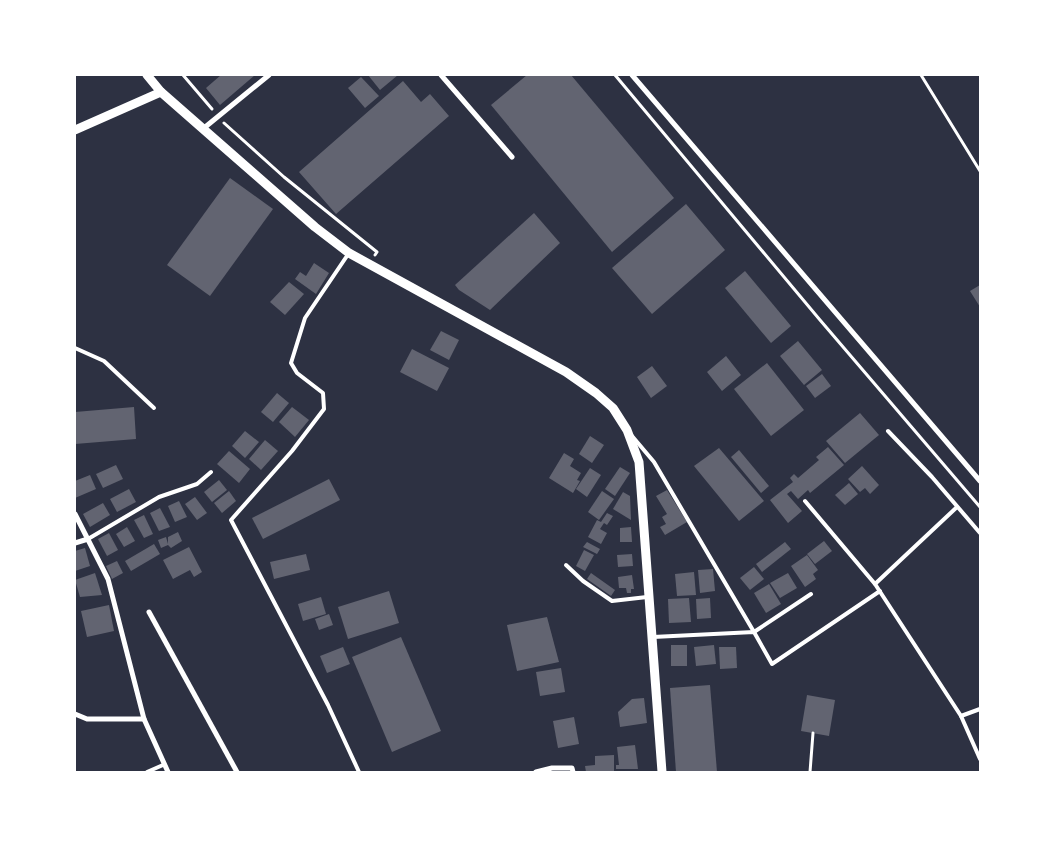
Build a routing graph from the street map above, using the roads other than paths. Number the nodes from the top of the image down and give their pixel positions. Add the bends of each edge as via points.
1 (147, 75) edge
2 (269, 75) edge
3 (441, 75) edge
4 (632, 75) edge
5 (160, 92) junction
6 (204, 128) junction
7 (75, 130) edge
8 (512, 157) dead end
9 (349, 253) junction
10 (75, 348) edge
11 (154, 408) dead end
12 (627, 430) junction
13 (888, 431) dead end
14 (211, 472) dead end
15 (980, 481) edge
16 (805, 501) dead end
17 (957, 507) junction
18 (75, 514) edge
19 (980, 533) edge
20 (88, 539) junction
21 (75, 543) edge
22 (566, 565) dead end
23 (875, 584) junction
24 (880, 591) junction
25 (811, 594) dead end
26 (648, 597) junction
27 (149, 612) dead end
28 (754, 632) junction
29 (651, 638) junction
30 (980, 709) edge
31 (75, 714) edge
32 (961, 716) junction
33 (144, 719) junction
34 (980, 759) edge
35 (163, 765) junction
36 (147, 772) edge
37 (168, 772) edge
38 (238, 772) edge
39 (359, 772) edge
40 (536, 772) edge
41 (573, 772) edge
42 (662, 772) edge

1 - 5 street
2 - 6 street
3 - 8 street
4 - 15 street
5 - 6 street
5 - 7 street
6 - 9 street via 315,227
9 - 12 street via 566,372 613,408
9 - 39 lane via 305,318 291,363 297,373 323,393 324,410 231,520 328,705
10 - 11 lane via 104,361
12 - 26 street via 639,462
12 - 28 lane via 654,462
13 - 17 lane
14 - 20 lane via 198,484 160,497
16 - 23 lane
17 - 19 lane
17 - 23 lane
18 - 20 street
20 - 21 street
20 - 33 street via 108,579
22 - 26 lane via 612,600
23 - 24 lane
24 - 28 lane via 772,664
24 - 32 lane
25 - 28 lane
26 - 29 street
27 - 38 street
28 - 29 lane
29 - 42 street
30 - 32 lane
31 - 33 street via 88,719
32 - 34 lane
33 - 35 street
35 - 36 lane
35 - 37 street
40 - 41 street via 552,768 572,768

